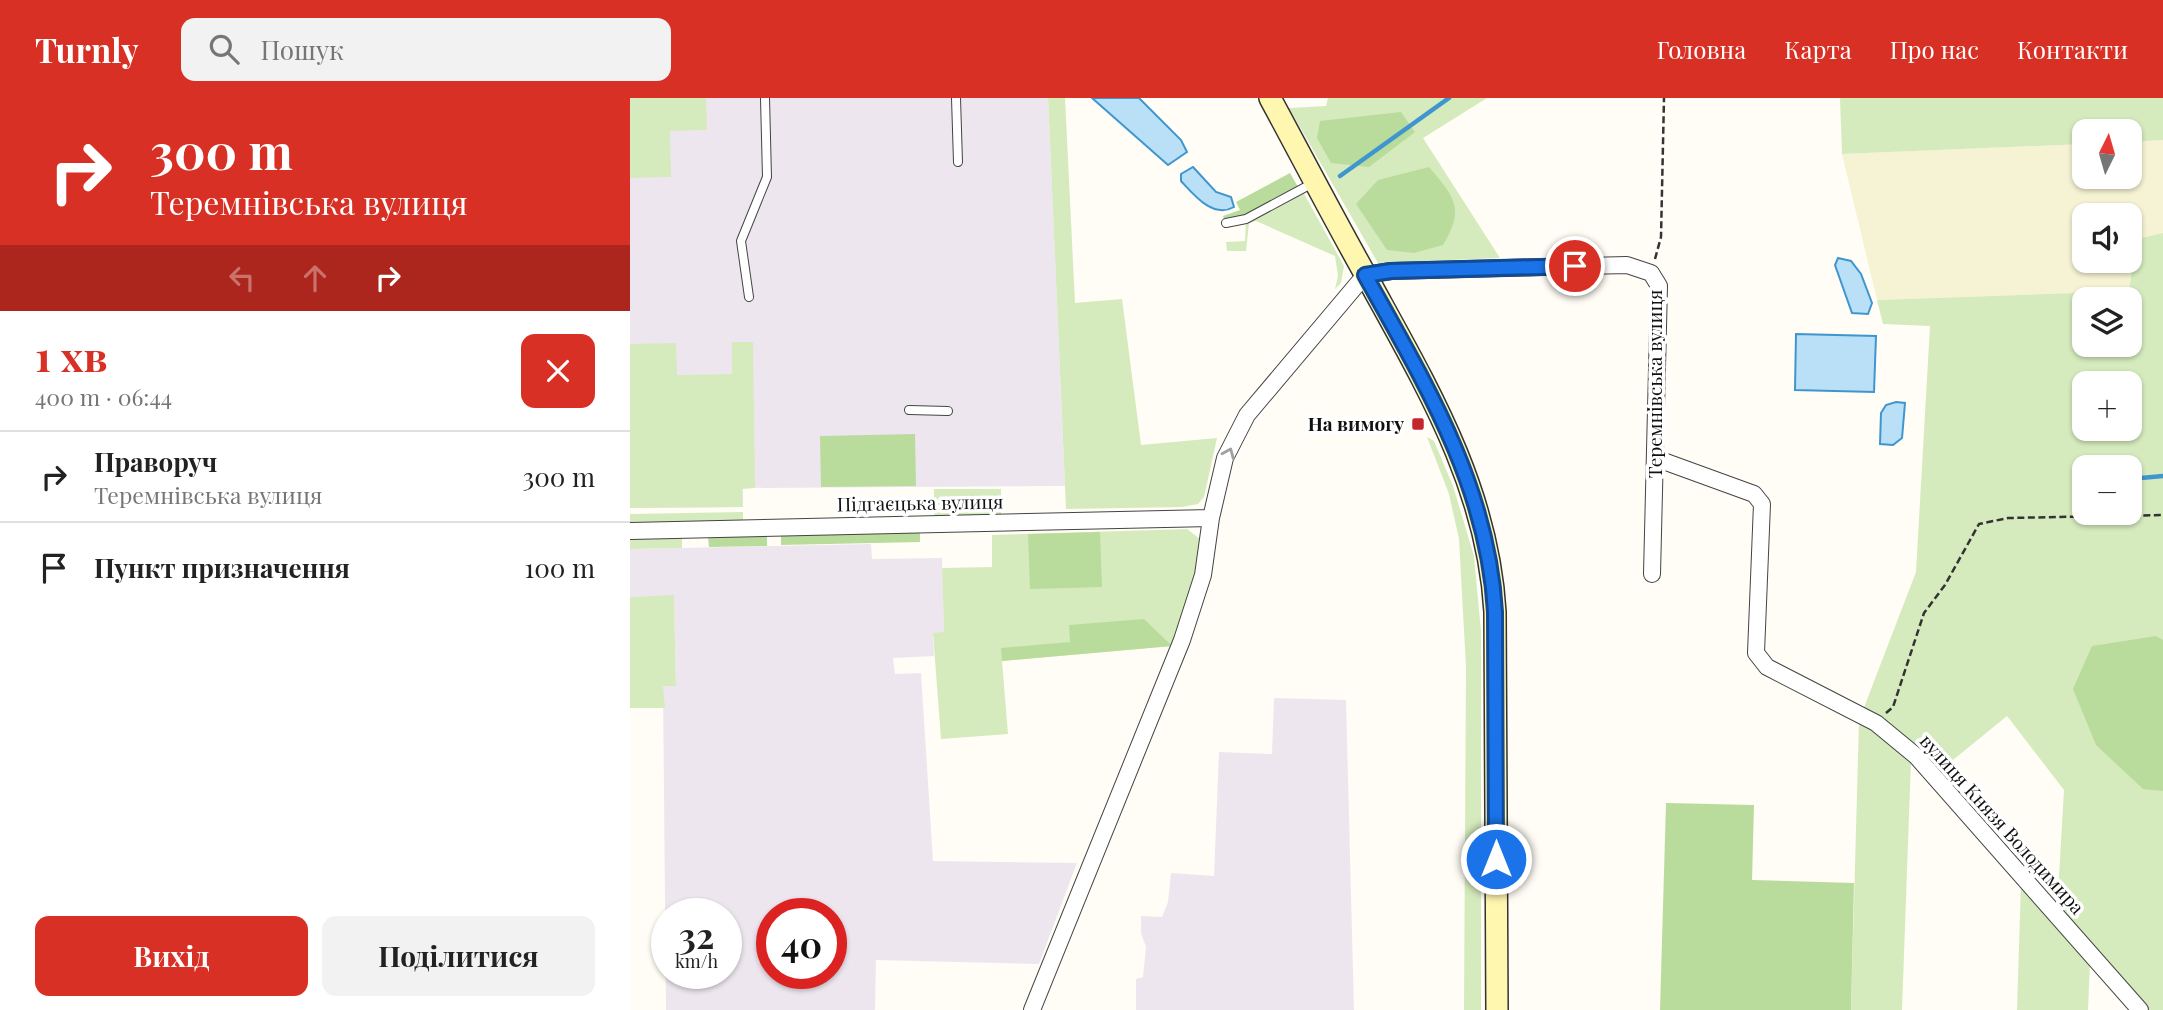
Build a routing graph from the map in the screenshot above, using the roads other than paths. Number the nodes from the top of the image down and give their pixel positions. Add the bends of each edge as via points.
1 (765, 98) edge
2 (956, 98) edge
3 (1270, 98) edge
4 (958, 162) dead end
5 (1315, 182) junction
6 (1226, 223) dead end
7 (1365, 275) junction
8 (749, 297) dead end
9 (909, 410) dead end
10 (948, 411) dead end
11 (1655, 457) junction
12 (1211, 518) junction
13 (630, 531) edge
14 (1652, 574) dead end
15 (1032, 1010) edge
16 (1497, 1010) edge
17 (2140, 1010) edge

1 - 8 lane via 767,177 741,241
2 - 4 lane
3 - 5 street
5 - 6 lane via 1246,219
5 - 7 street
7 - 11 street, Теремнівська вулиця via 1627,265 1651,273 1659,286
12 -> 7 street via 1225,458 1247,415
7 - 16 street via 1426,384 1470,480 1494,582
9 - 10 lane
11 - 14 street, Теремнівська вулиця
11 - 17 street, вулиця Князя Володимира via 1754,494 1762,504 1756,653 1767,667 1876,723 1916,756
12 - 13 street, Підгаєцька вулиця
12 - 15 street via 1203,575 1182,640

